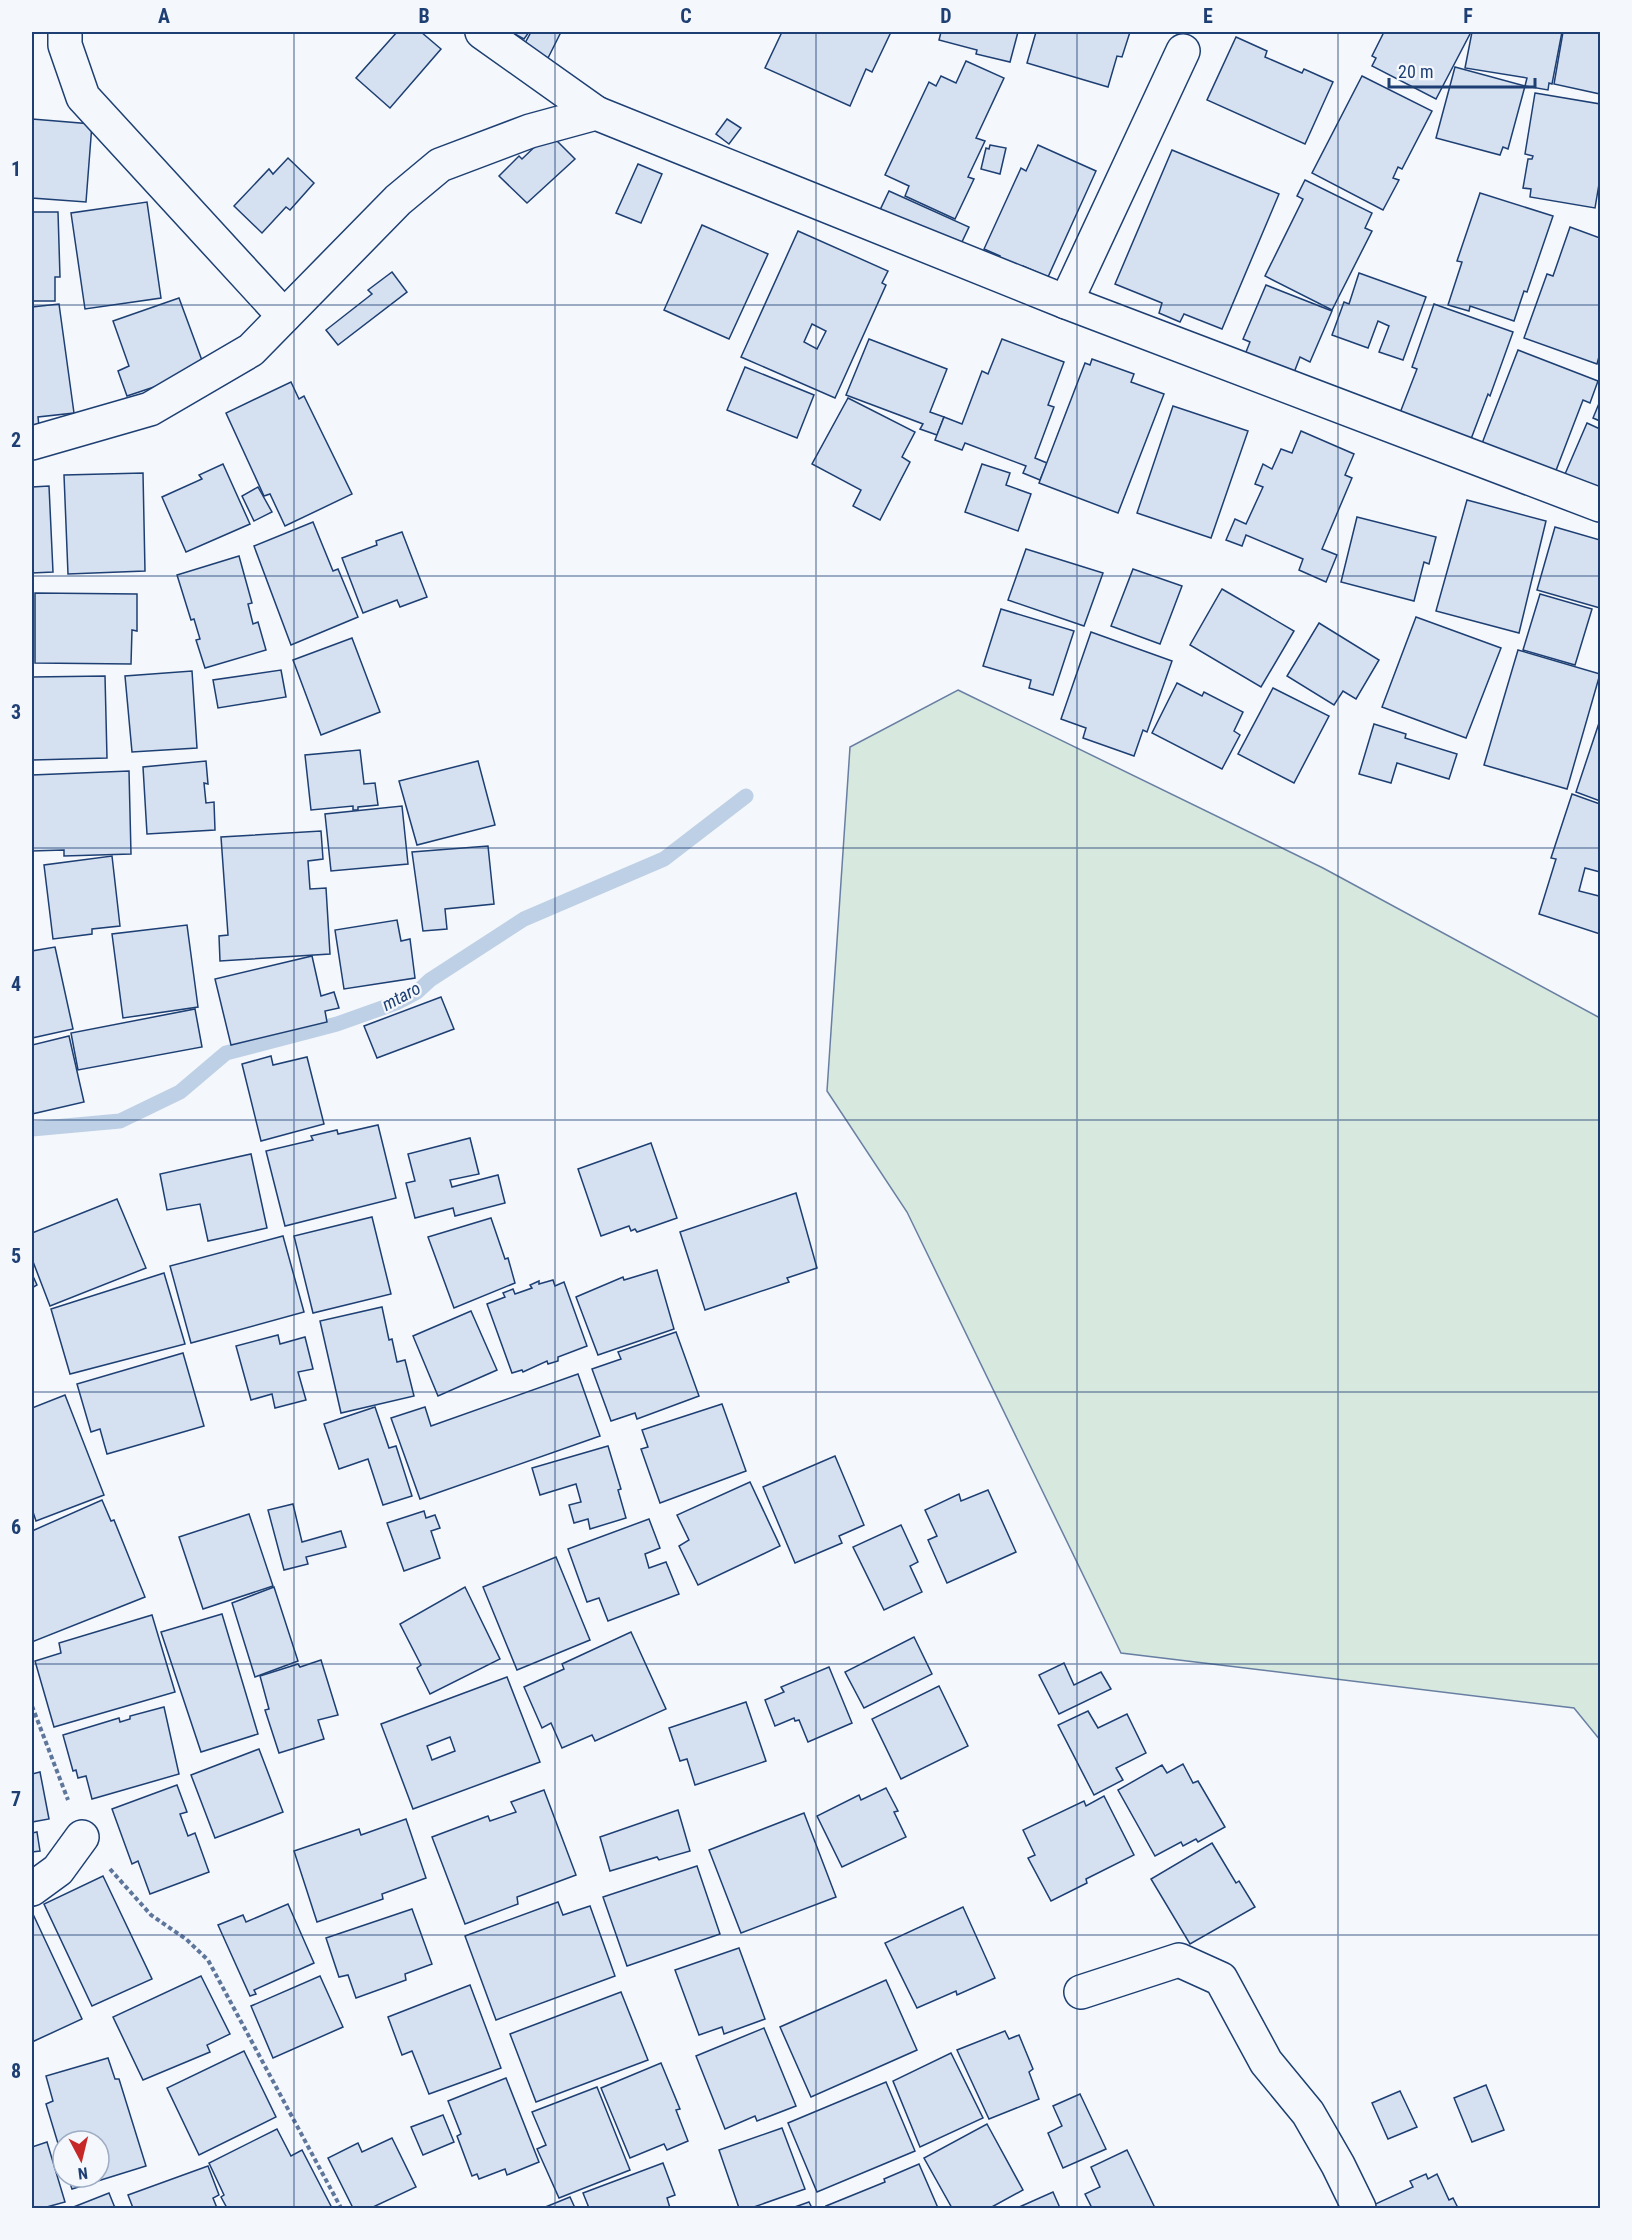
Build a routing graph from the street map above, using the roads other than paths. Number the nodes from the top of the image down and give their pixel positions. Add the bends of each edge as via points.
1 (65, 32) edge
2 (482, 32) edge
3 (1183, 51) dead end
4 (596, 113) junction
5 (1066, 302) junction
6 (284, 316) junction
7 (32, 443) edge
8 (1600, 505) edge
9 (82, 1837) road end
10 (32, 1889) edge
11 (1081, 1992) dead end
12 (1359, 2208) edge

1 - 6 street via 65,45 83,98
2 - 4 street
3 - 5 street
4 - 5 street
4 - 6 street via 530,131 440,165 398,200
5 - 8 street
6 - 7 street via 251,350 150,409
9 - 10 street via 58,1870
11 - 12 street via 1179,1960 1221,1979 1266,2062 1308,2113

